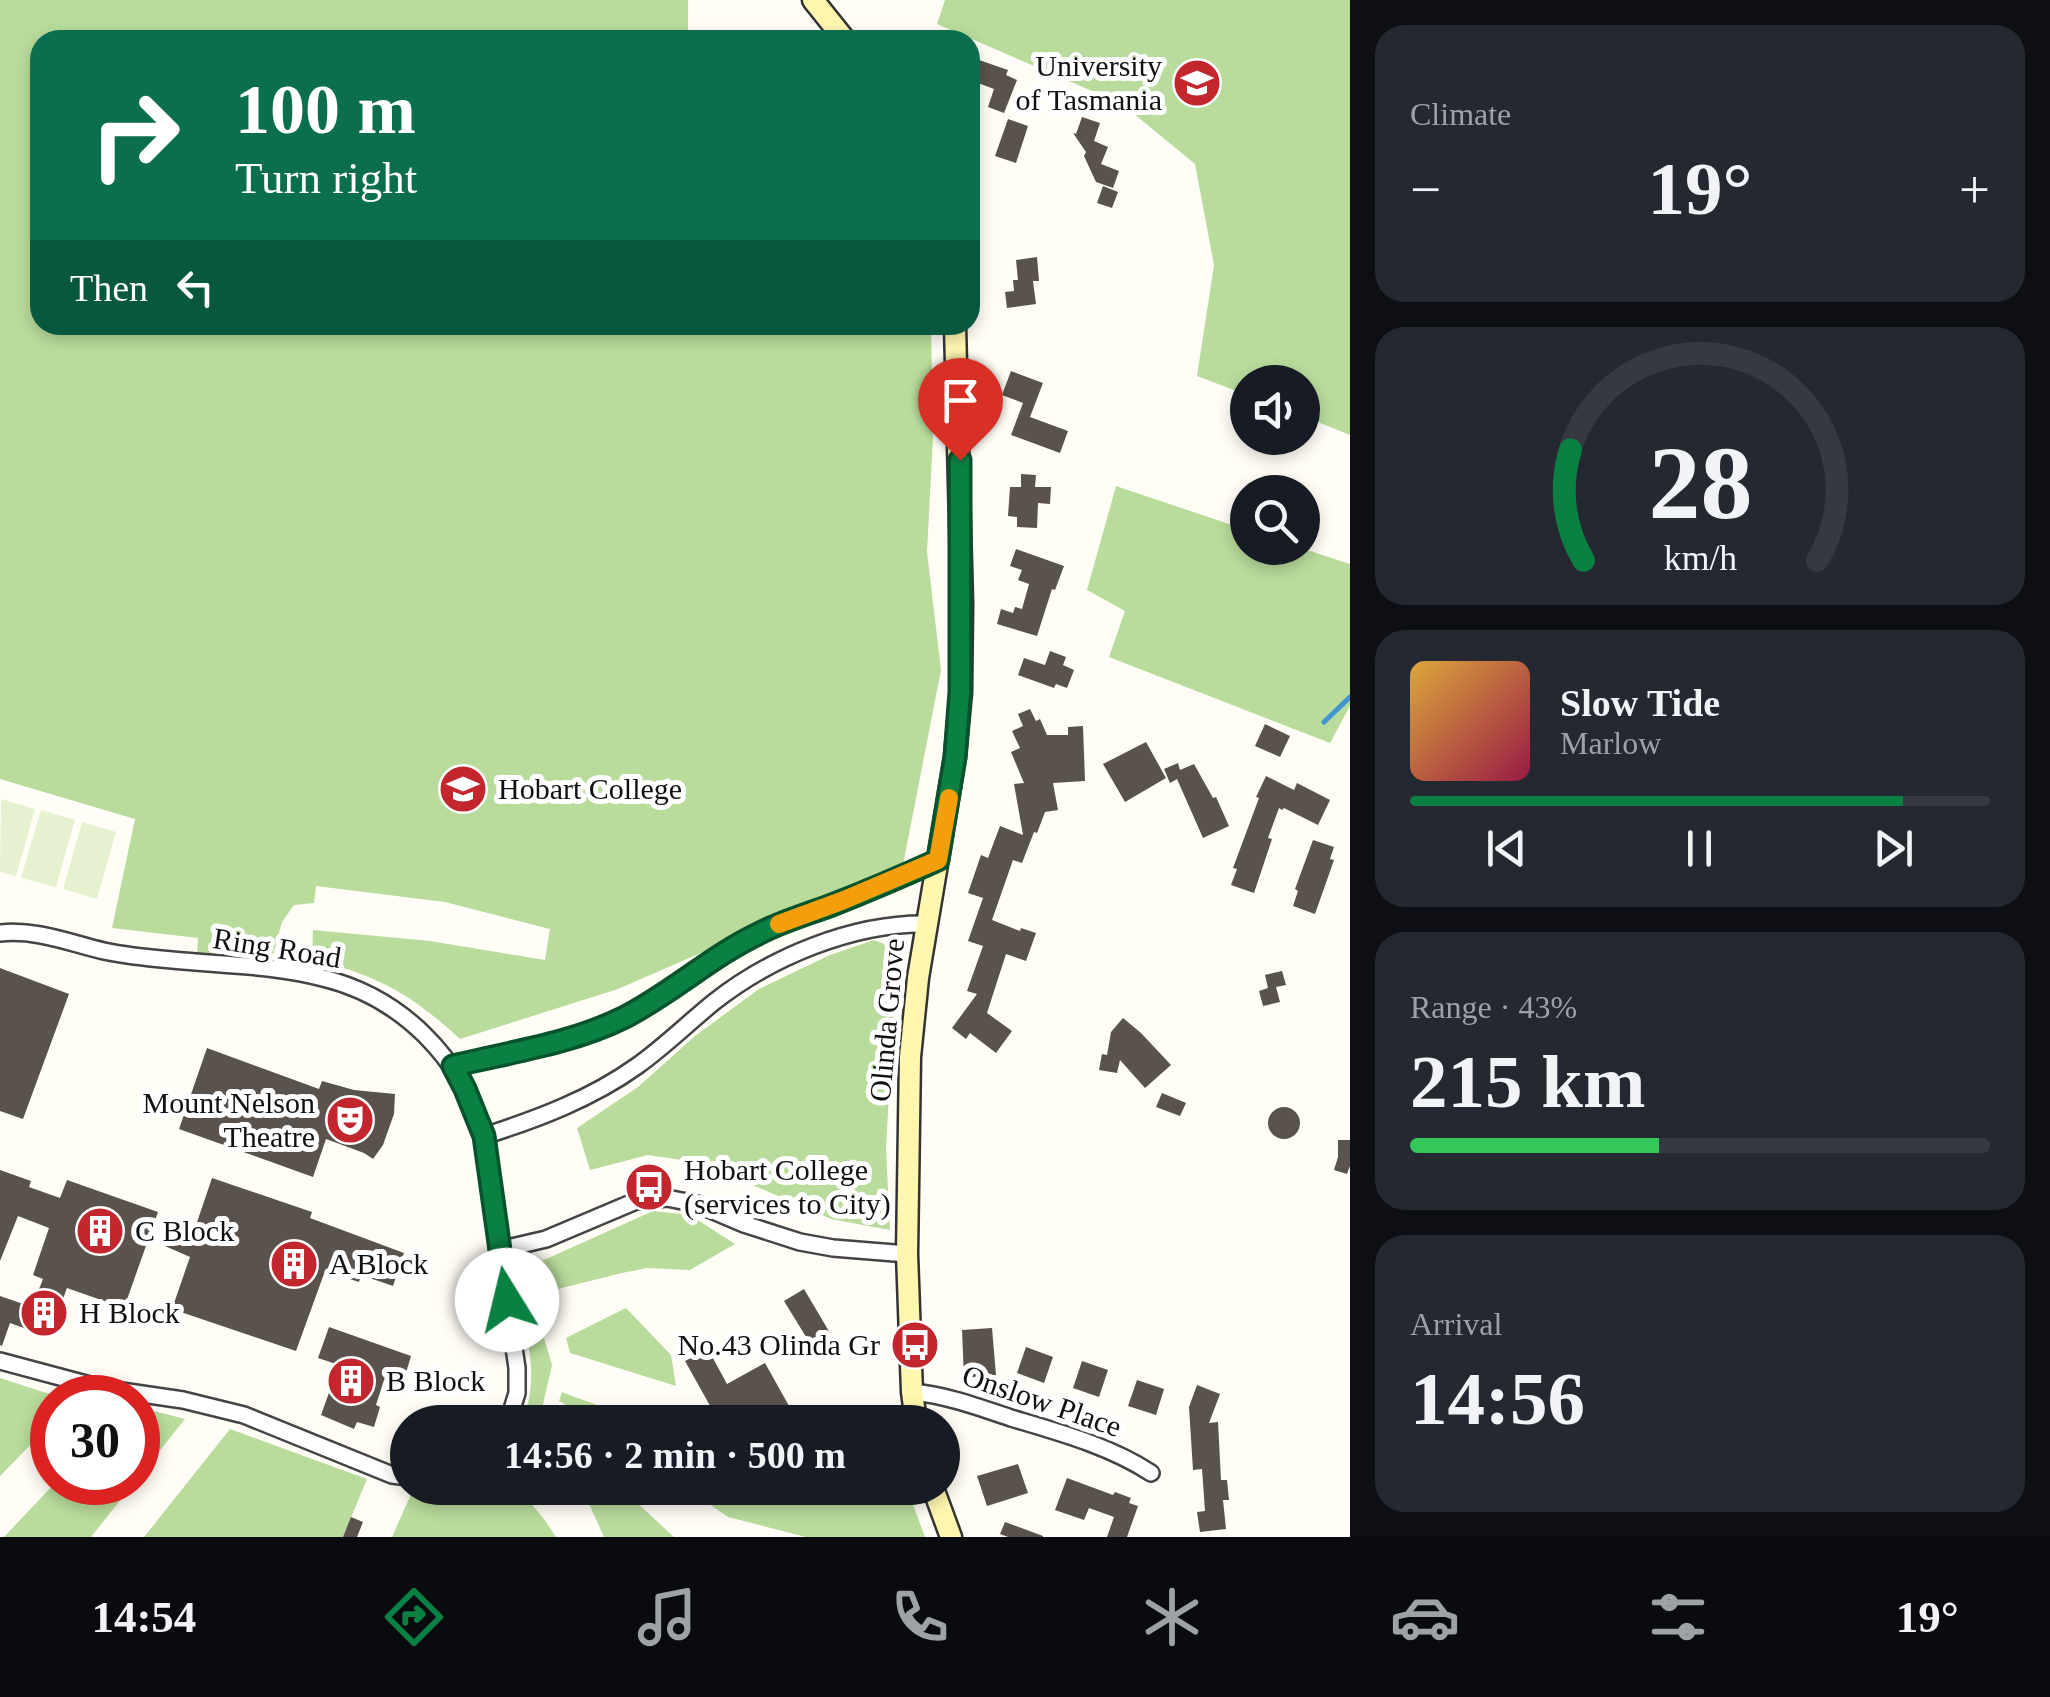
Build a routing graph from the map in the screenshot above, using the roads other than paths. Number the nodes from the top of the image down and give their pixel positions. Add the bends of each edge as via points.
1 (812, 0) edge
2 (837, 30) edge
3 (955, 335) edge
4 (938, 860) junction
5 (926, 924) junction
6 (0, 933) edge
7 (453, 1066) junction
8 (484, 1136) junction
9 (500, 1250) junction
10 (907, 1254) junction
11 (0, 1361) edge
12 (912, 1392) junction
13 (514, 1405) edge
14 (914, 1405) edge
15 (1151, 1473) dead end
16 (390, 1475) edge
17 (939, 1505) edge
18 (951, 1537) edge

1 - 2 main road
3 - 4 main road, Olinda Grove via 962,663
4 - 5 main road, Olinda Grove
4 - 7 street via 756,934 600,1028
5 - 8 street via 851,933 781,962 717,1000 617,1079 565,1107
5 - 10 main road, Olinda Grove via 910,1058
6 - 7 street, Ring Road via 42,935 136,957 323,978 390,1008
7 - 8 street, Ring Road
8 - 9 street, Ring Road
9 - 10 street via 636,1201 667,1198 800,1242
9 - 13 street, Ring Road via 517,1368
10 - 12 main road, Olinda Grove
11 - 16 street via 244,1415
12 - 14 main road, Olinda Grove
12 - 15 street, Onslow Place via 1032,1424
17 - 18 main road

